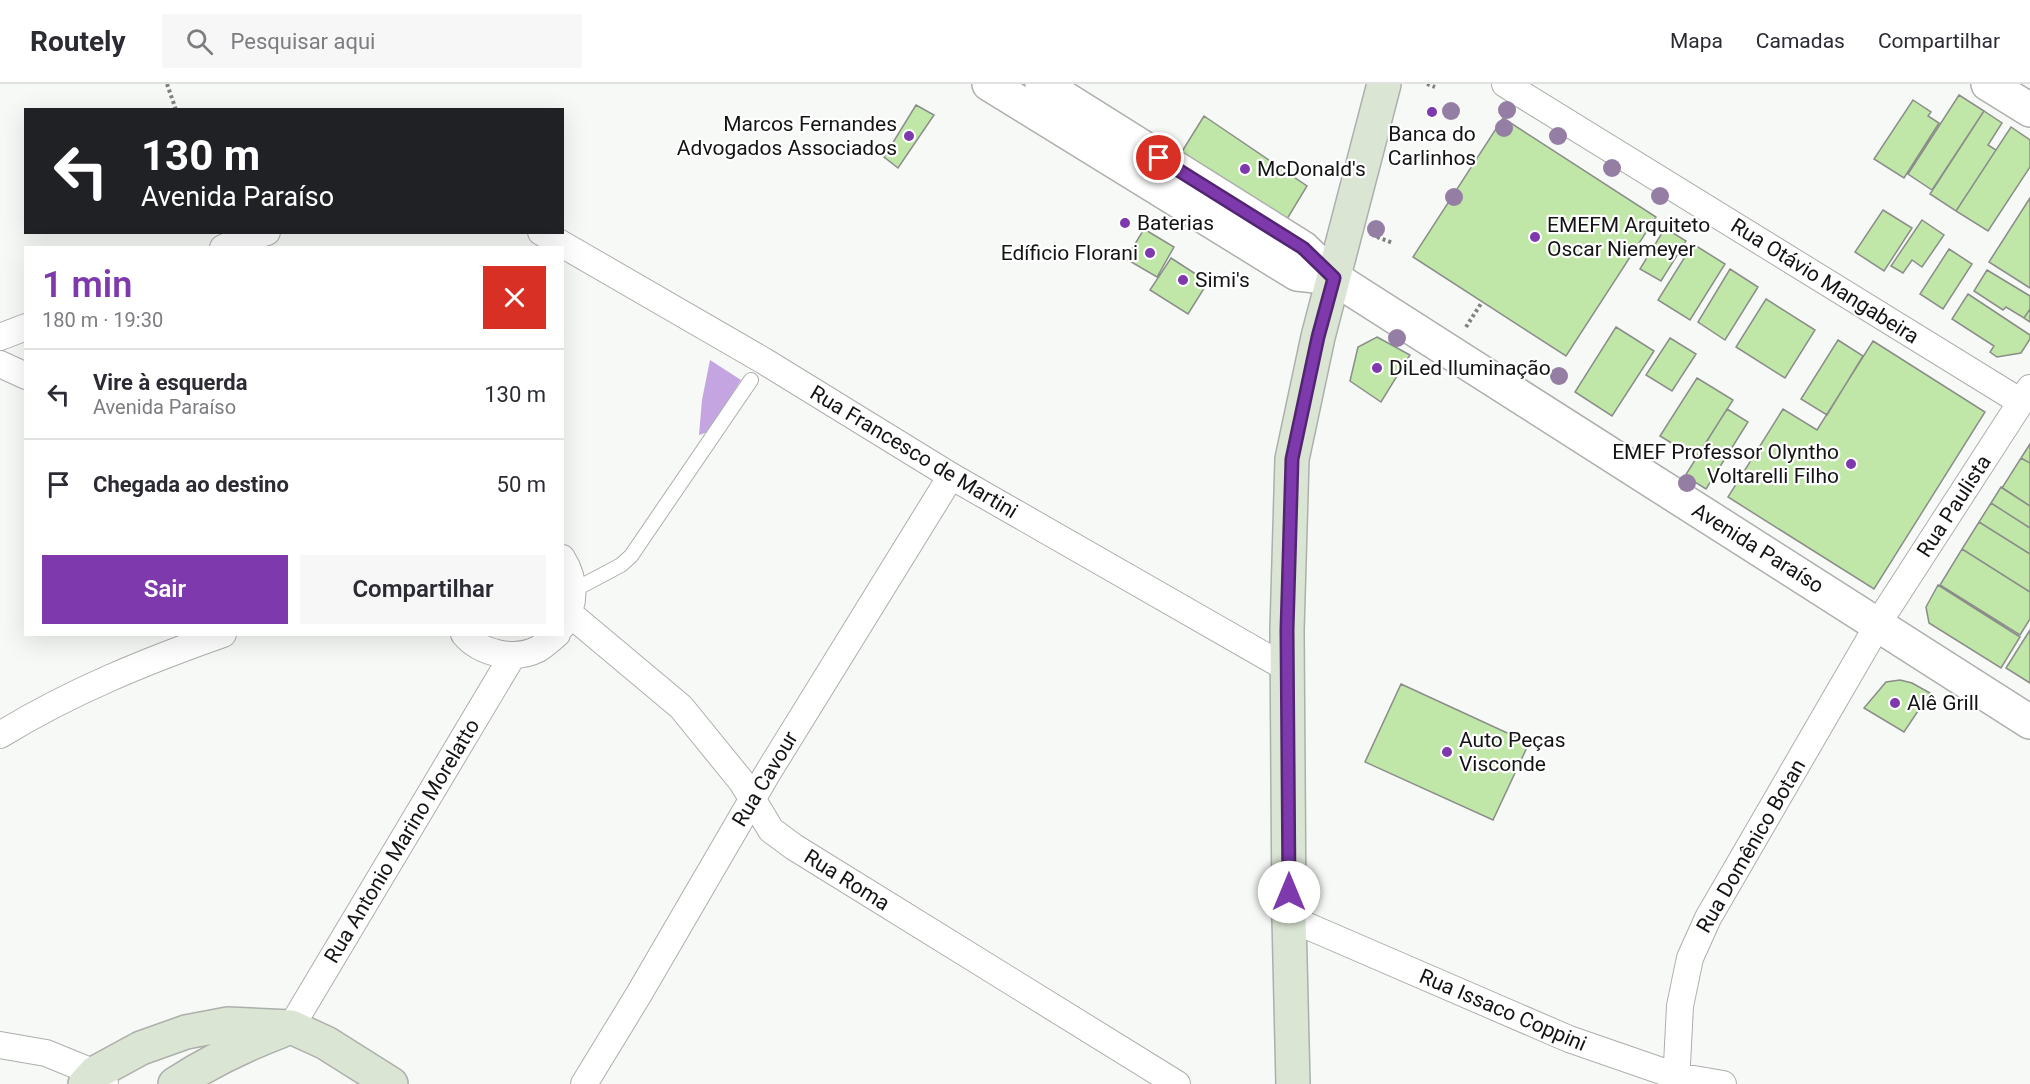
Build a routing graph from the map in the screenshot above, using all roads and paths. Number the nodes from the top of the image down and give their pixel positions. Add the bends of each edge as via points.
1 (167, 84) edge
2 (989, 84) edge
3 (1042, 84) edge
4 (1384, 84) edge
5 (1427, 84) edge
6 (1505, 84) edge
7 (1988, 84) edge
8 (1435, 87) dead end
9 (175, 108) edge
10 (2030, 111) edge
11 (260, 234) edge
12 (544, 234) edge
13 (1374, 236) dead end
14 (1393, 243) dead end
15 (228, 246) edge
16 (1334, 278) junction
17 (1482, 302) dead end
18 (24, 328) edge
19 (1463, 332) dead end
20 (0, 337) edge
21 (0, 364) edge
22 (24, 375) edge
23 (751, 380) dead end
24 (2026, 395) edge
25 (951, 476) junction
26 (564, 561) edge
27 (566, 616) edge
28 (1878, 624) junction
29 (217, 636) edge
30 (466, 636) edge
31 (549, 636) edge
32 (513, 655) junction
33 (1288, 669) junction
34 (2030, 722) edge
35 (0, 735) edge
36 (752, 800) junction
37 (1289, 918) junction
38 (291, 1027) junction
39 (0, 1045) edge
40 (95, 1080) edge
41 (1676, 1080) edge
42 (176, 1084) edge
43 (391, 1084) edge
44 (584, 1084) edge
45 (1177, 1084) edge
46 (1293, 1084) edge
47 (1723, 1084) edge

1 - 9 path
2 - 16 street, Avenida Paraíso via 1297,274
3 - 16 street, Avenida Paraíso via 1303,248
4 - 16 main road
5 - 8 path
6 - 24 street, Rua Otávio Mangabeira
7 - 10 street
11 - 15 street
12 - 25 street, Rua Francesco de Martini via 764,361
13 - 14 path
16 - 28 street, Avenida Paraíso
16 - 33 main road via 1292,459 1287,557
17 - 19 path
18 - 20 street
21 - 22 street
23 - 27 lane via 631,555
24 - 28 street, Rua Paulista
25 - 33 street, Rua Francesco de Martini
25 - 36 street, Rua Cavour
26 - 27 street via 569,567
27 - 36 street, Rua Roma via 681,707
28 - 34 street, Avenida Paraíso
28 - 41 street, Rua Domênico Botan via 1708,918 1690,958 1680,1006
29 - 35 street via 88,687
30 - 32 street via 491,652
31 - 32 street via 537,650
32 - 38 street, Rua Antonio Marino Morelatto
33 - 37 main road
36 - 44 street, Rua Cavour
36 - 45 street, Rua Roma via 771,830 794,847
37 - 41 street, Rua Issaco Coppini via 1569,1039
37 - 46 main road
38 - 40 main road via 228,1024 186,1032 141,1048
38 - 42 main road via 248,1043
38 - 43 main road via 326,1043
39 - 40 street via 46,1053
41 - 47 street, Rua Issaco Coppini

